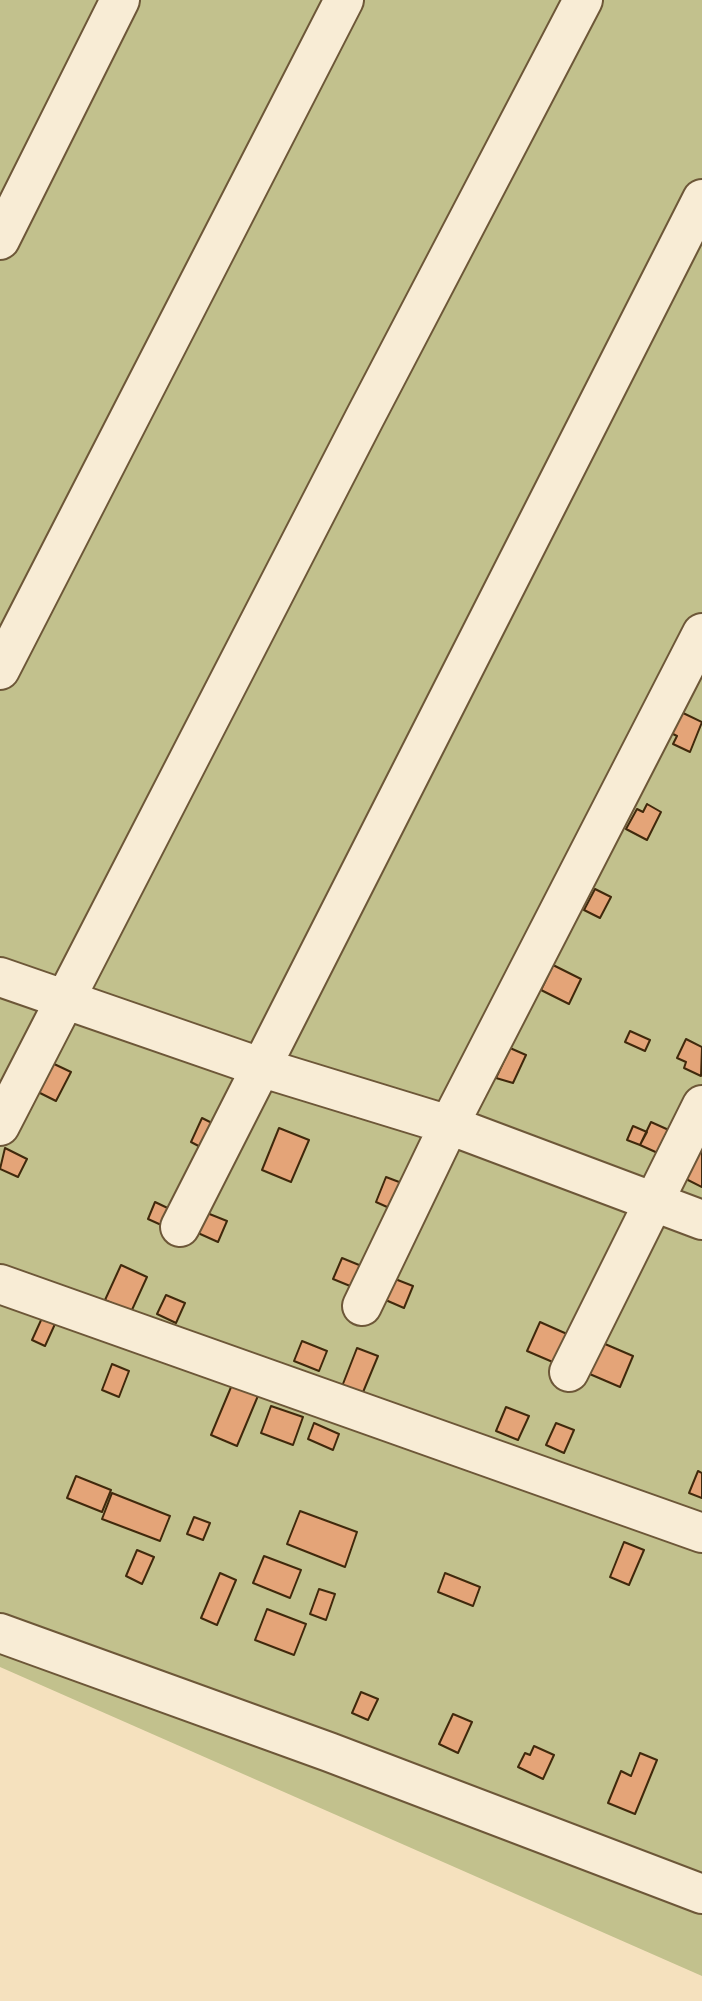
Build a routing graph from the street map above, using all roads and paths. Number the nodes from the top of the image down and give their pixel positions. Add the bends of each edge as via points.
1 (120, 0) edge
2 (344, 0) edge
3 (583, 0) edge
4 (702, 199) edge
5 (0, 240) edge
6 (702, 633) edge
7 (0, 670) edge
8 (0, 978) edge
9 (63, 1000) junction
10 (263, 1068) junction
11 (702, 1105) edge
12 (449, 1125) junction
13 (0, 1126) edge
14 (653, 1200) junction
15 (702, 1220) edge
16 (180, 1227) dead end
17 (0, 1284) edge
18 (362, 1306) dead end
19 (569, 1372) dead end
20 (702, 1533) edge
21 (0, 1633) edge
22 (702, 1894) edge

1 - 5 lane
2 - 7 lane
3 - 9 lane
4 - 10 lane
6 - 12 lane
8 - 9 lane
9 - 10 lane
9 - 13 lane
10 - 12 lane
10 - 16 lane
11 - 14 lane
12 - 14 lane
12 - 18 lane
14 - 15 lane
14 - 19 lane
17 - 20 lane
21 - 22 lane

